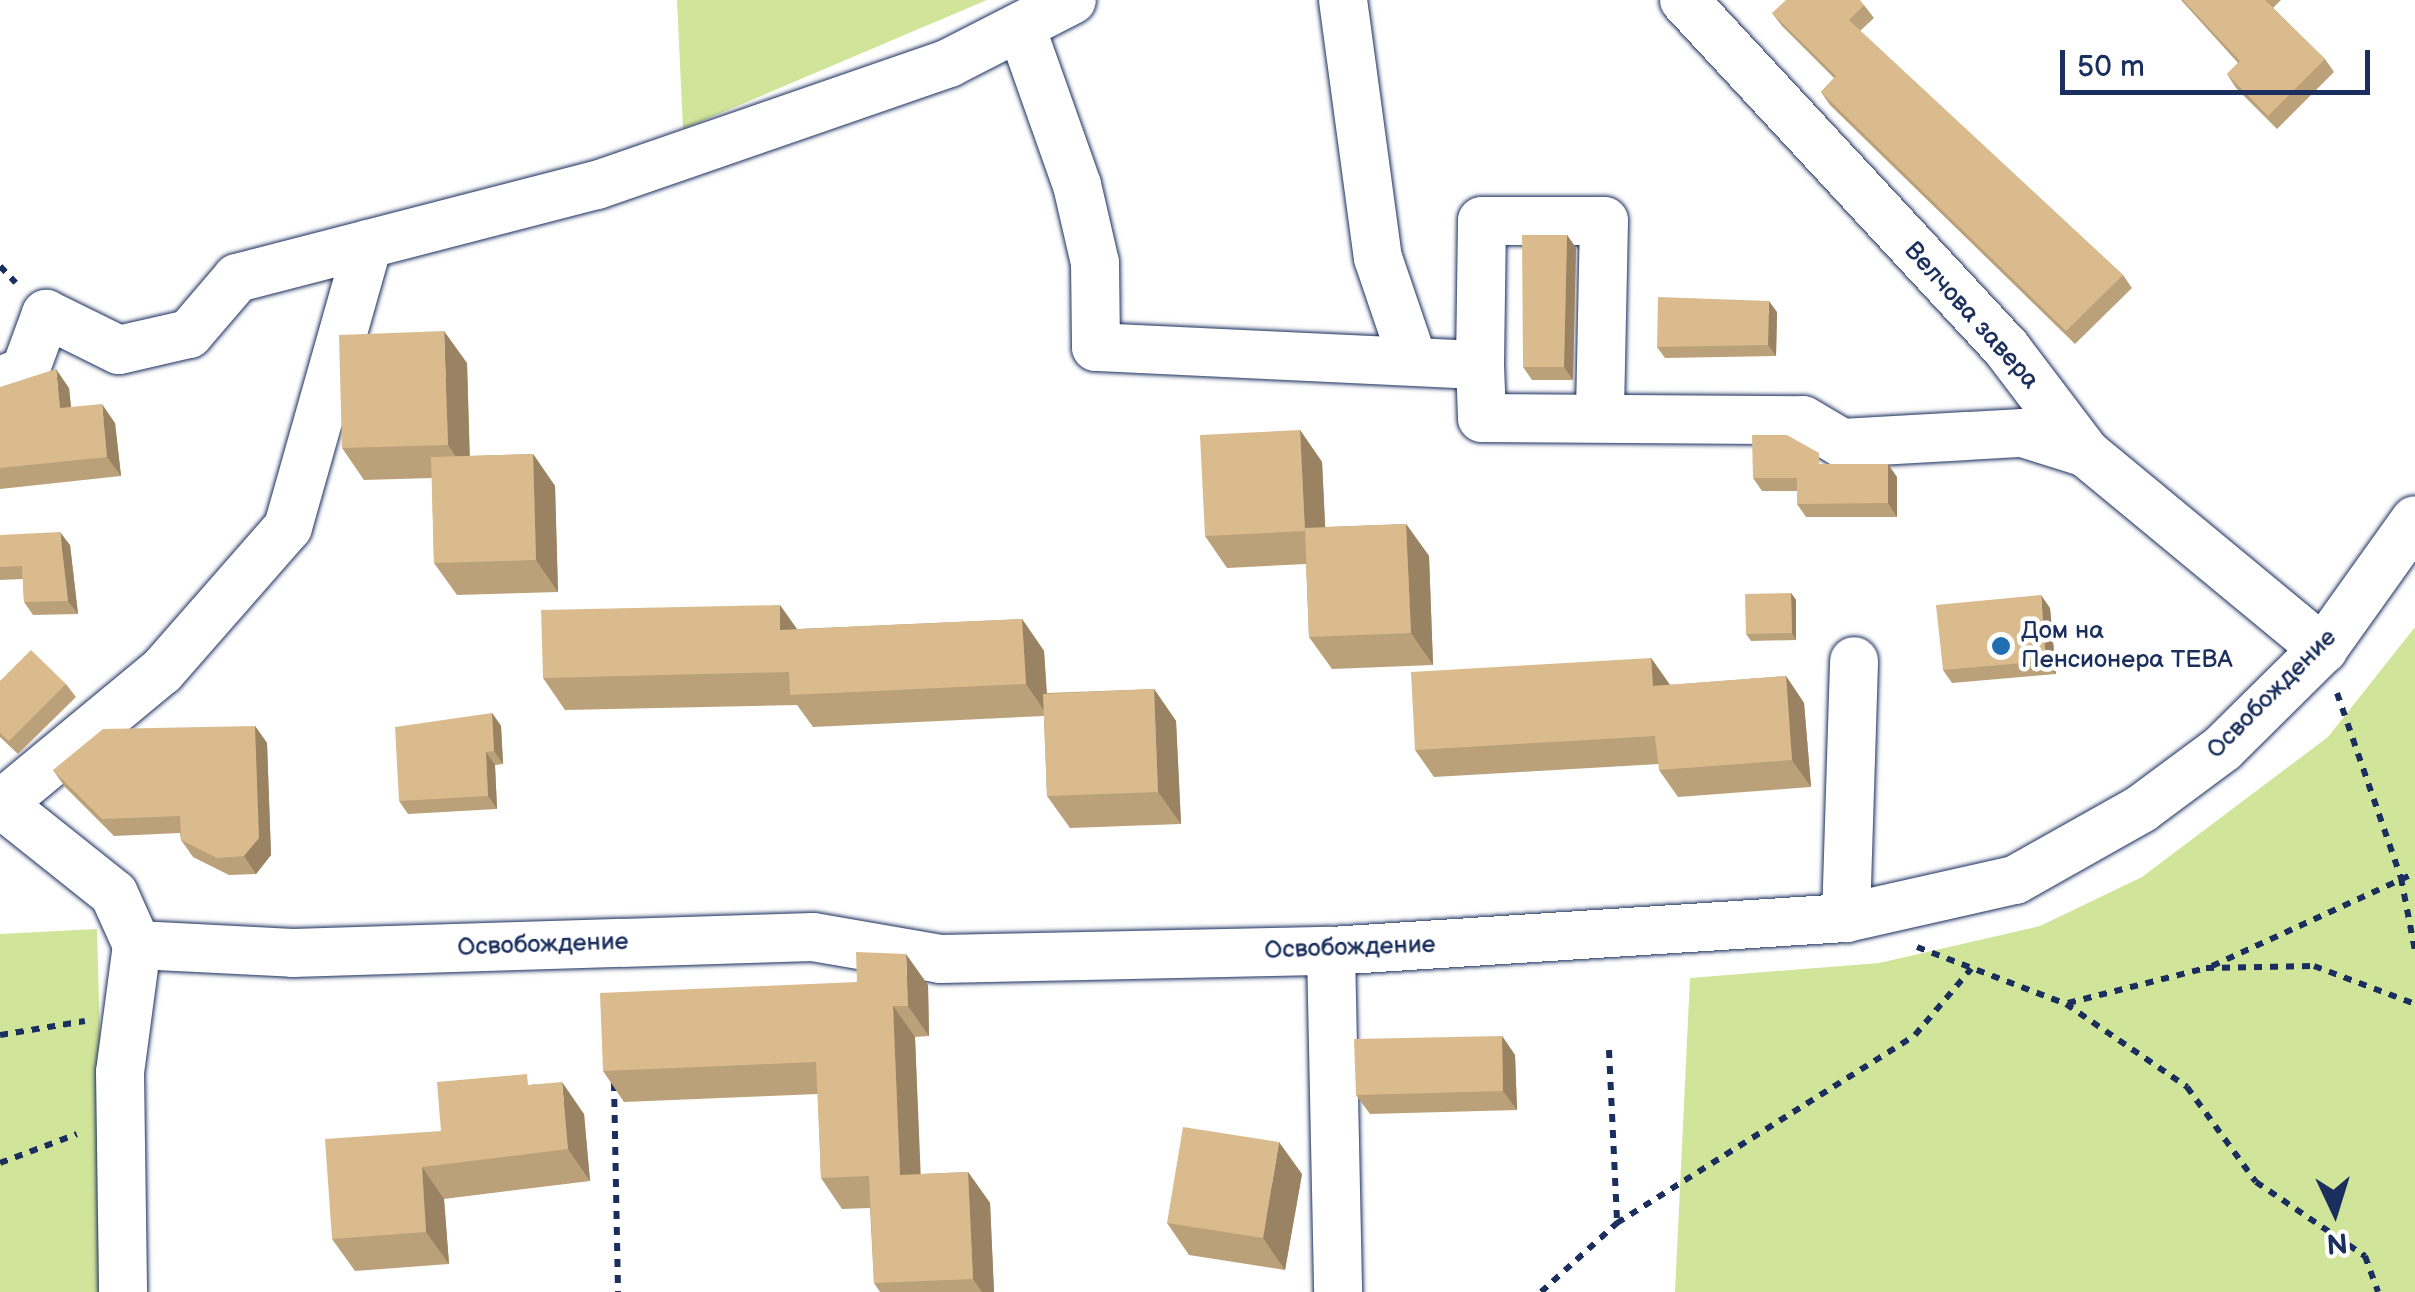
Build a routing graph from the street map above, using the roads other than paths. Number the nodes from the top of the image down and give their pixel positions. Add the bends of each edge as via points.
1 (1072, 0) edge
2 (1344, 0) edge
3 (1684, 0) edge
4 (1020, 26) junction
5 (368, 244) junction
6 (1413, 361) junction
7 (1480, 365) junction
8 (0, 381) edge
9 (1600, 418) junction
10 (2086, 453) junction
11 (2415, 520) edge
12 (2323, 649) junction
13 (1854, 661) dead end
14 (1, 804) edge
15 (1846, 918) junction
16 (137, 945) junction
17 (1331, 950) junction
18 (123, 1292) edge
19 (1338, 1292) edge

1 - 4 street
2 - 6 street via 1378,258
3 - 10 street, Велчова завера via 2008,349
4 - 5 street via 949,63 597,185
4 - 6 street via 1077,185 1094,263 1096,347
5 - 8 street via 237,278 189,334 120,350 46,314 26,372
5 - 14 street via 288,526 162,671
6 - 7 street
7 - 9 street via 1482,418
7 - 9 street via 1482,222 1604,221
9 - 10 street via 1803,420 1842,443 2022,434
10 - 12 street, Велчова завера
11 - 12 street, Освобождение
12 - 15 street, Освобождение via 2223,748 2015,880
13 - 15 street
14 - 16 street via 114,894
15 - 17 street, Освобождение
16 - 17 street, Освобождение via 293,953 813,937 940,959
16 - 18 street via 120,1072
17 - 19 street

